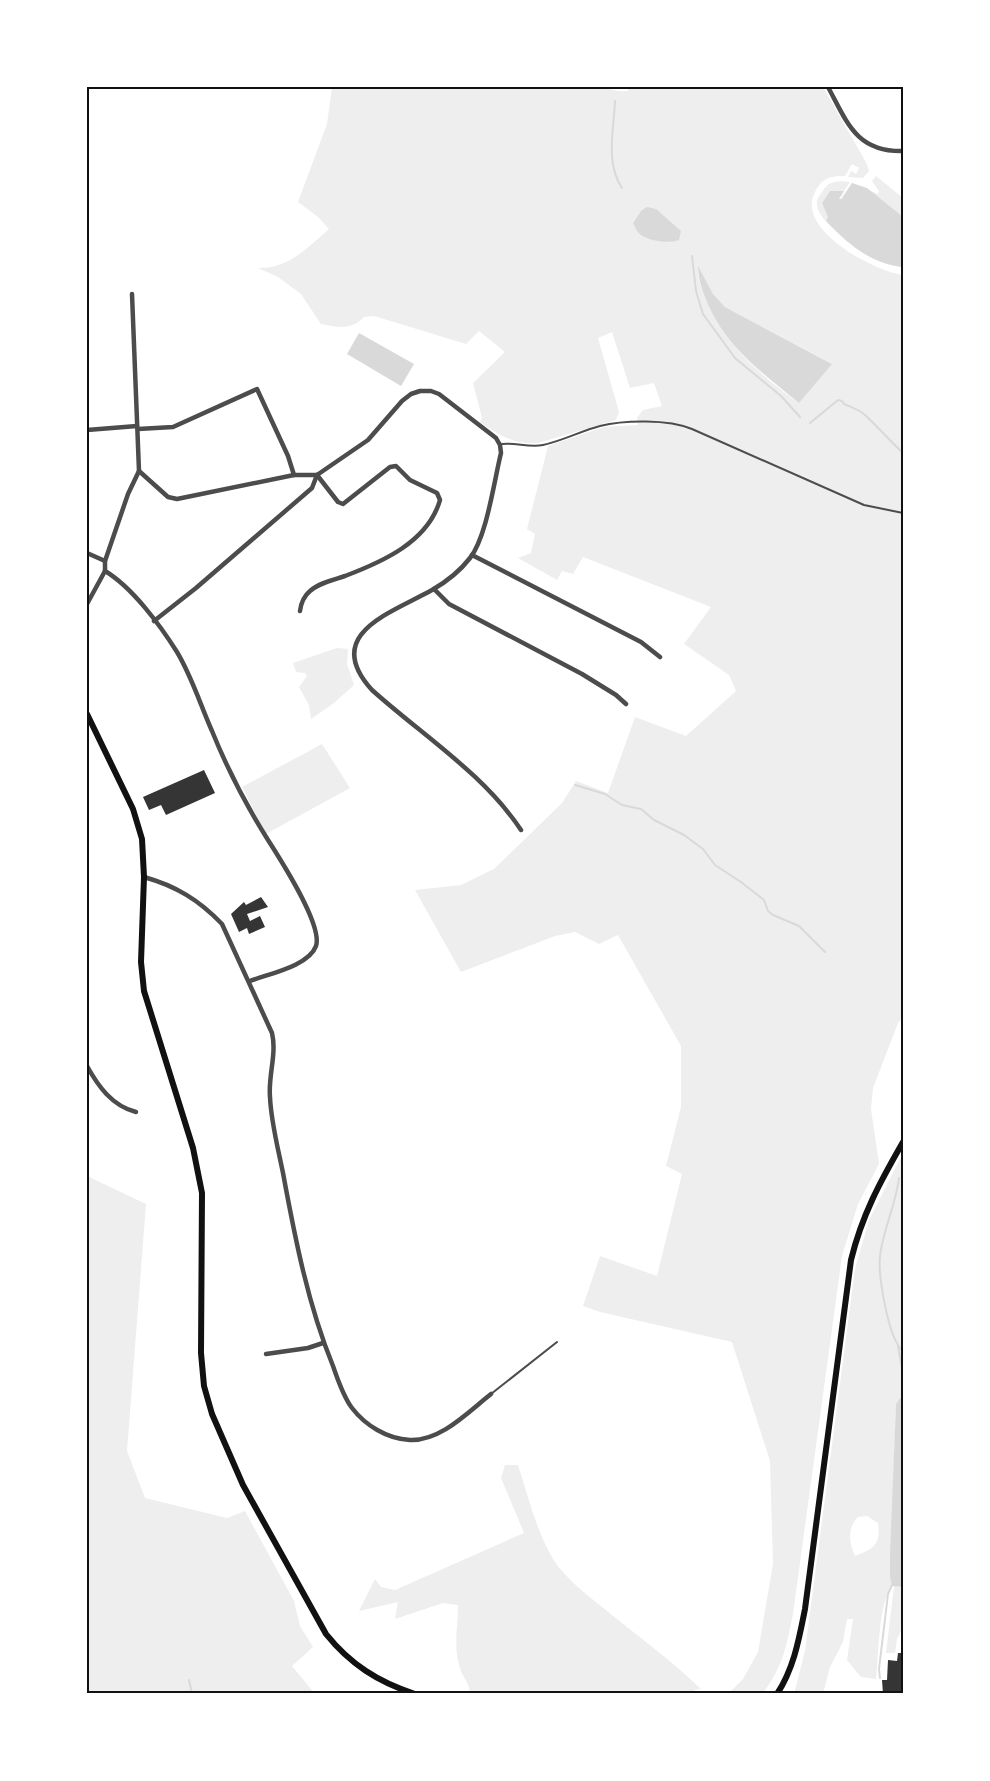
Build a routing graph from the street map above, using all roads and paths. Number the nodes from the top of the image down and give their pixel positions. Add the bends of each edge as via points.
1 (828, 87) edge
2 (903, 151) edge
3 (132, 294) dead end
4 (138, 427) junction
5 (87, 430) edge
6 (500, 445) junction
7 (139, 471) junction
8 (294, 475) junction
9 (317, 475) junction
10 (903, 513) edge
11 (87, 553) edge
12 (472, 555) junction
13 (105, 561) junction
14 (105, 571) junction
15 (434, 589) junction
16 (87, 604) edge
17 (300, 611) dead end
18 (154, 621) junction
19 (660, 657) dead end
20 (626, 704) dead end
21 (87, 714) edge
22 (521, 830) dead end
23 (144, 877) junction
24 (250, 981) junction
25 (87, 1066) edge
26 (136, 1112) dead end
27 (903, 1142) edge
28 (557, 1342) dead end
29 (323, 1343) junction
30 (266, 1354) dead end
31 (491, 1394) joint
32 (415, 1694) edge
33 (777, 1694) edge

1 - 2 street via 861,139 883,150
3 - 4 street
4 - 5 street
4 - 7 street
4 - 8 street via 173,428 257,389
6 - 9 street via 439,394 420,390 402,400 368,440
6 - 10 lane via 546,444 621,423 675,424 864,505
6 - 12 street via 487,514
7 - 8 street via 168,497 177,499
7 - 13 street
8 - 9 street
9 - 17 street via 343,504 396,466 440,500 431,519 412,541 376,564 316,586 305,596
9 - 18 street via 312,488
11 - 13 street
12 - 15 street
12 - 19 street via 641,642
13 - 14 street
14 - 16 street
14 - 18 street via 128,590
15 - 20 street via 449,604 582,674
15 - 22 street via 365,629 355,646 357,668 372,690 486,789
18 - 24 street via 192,680 227,768 315,927 316,945 306,959
21 - 23 main road via 138,825
23 - 24 street via 180,890 209,911 222,924
23 - 32 main road via 144,991 194,1148 201,1186 201,1353 212,1414 243,1485 326,1634 363,1670
24 - 29 street via 274,1043 270,1098 305,1277
25 - 26 street via 110,1098
27 - 33 main road via 870,1201 851,1260 805,1609 795,1654
28 - 31 lane
29 - 30 street
29 - 31 street via 351,1407 374,1428 398,1438 435,1434

